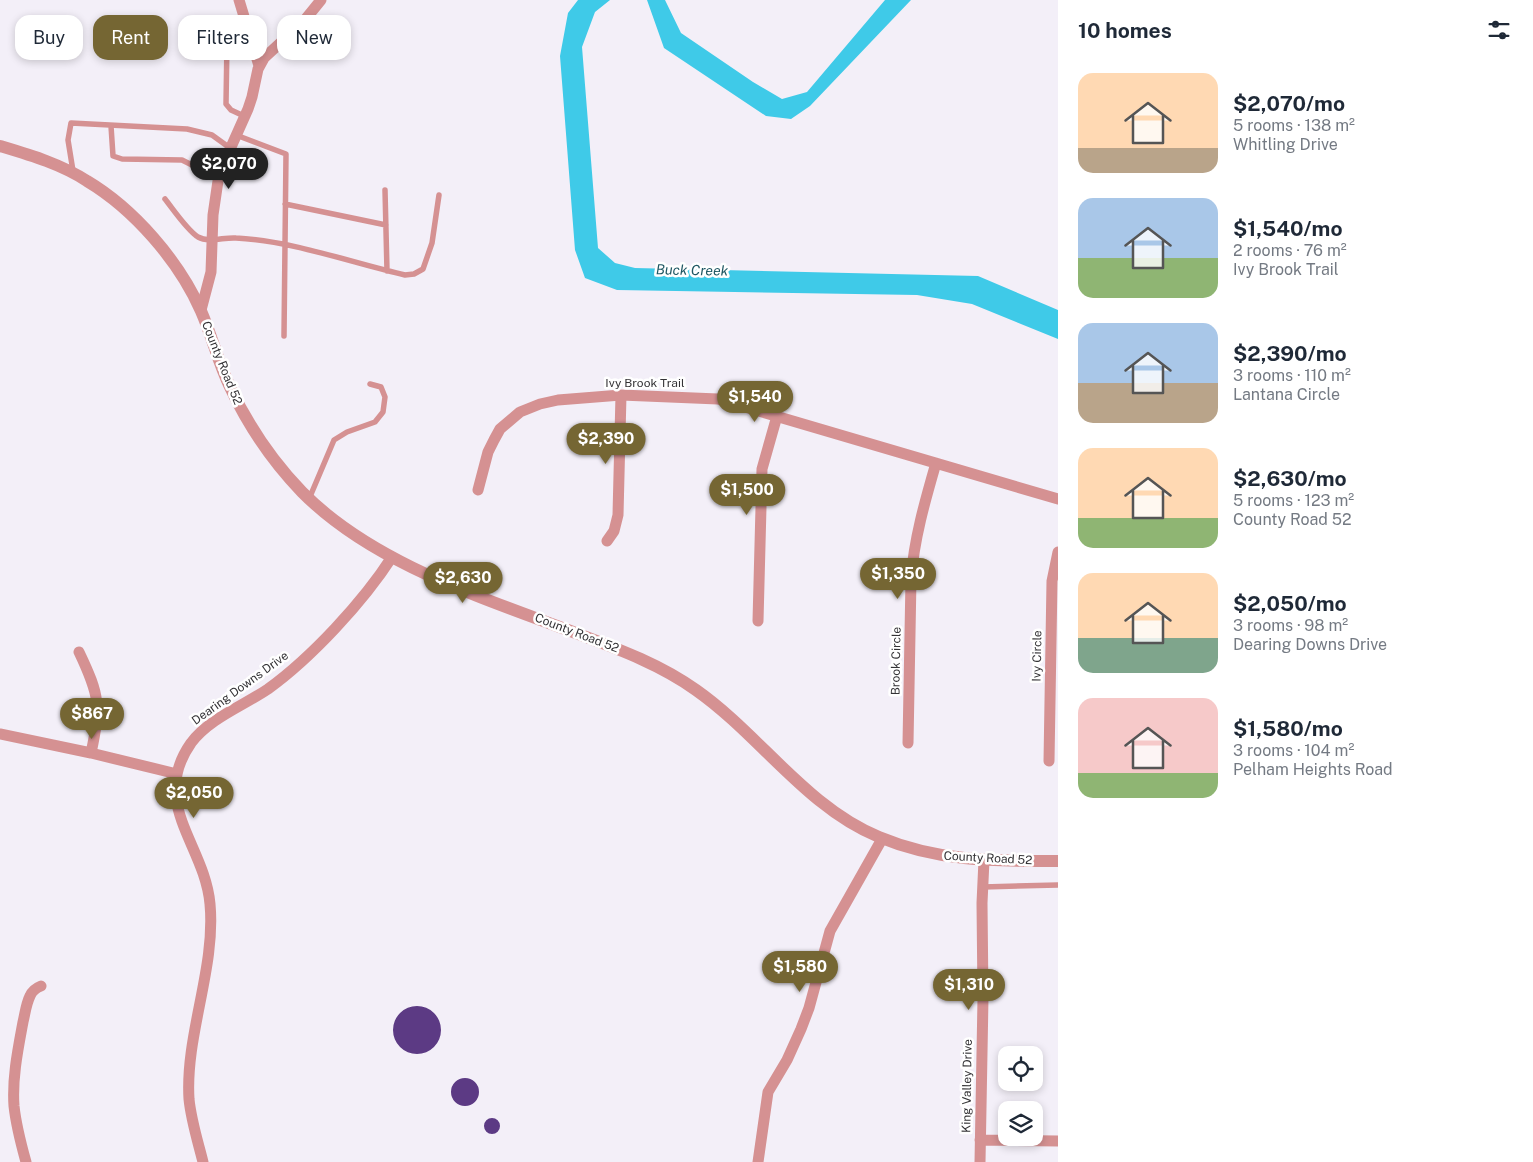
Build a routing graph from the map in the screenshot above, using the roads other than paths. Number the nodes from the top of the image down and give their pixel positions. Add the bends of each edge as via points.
1 (239, 0) edge
2 (321, 0) edge
3 (243, 15) edge
4 (227, 60) edge
5 (257, 60) edge
6 (259, 66) junction
7 (244, 116) junction
8 (111, 126) junction
9 (236, 135) junction
10 (0, 146) edge
11 (230, 148) junction
12 (73, 173) junction
13 (218, 178) junction
14 (385, 190) dead end
15 (439, 195) dead end
16 (164, 199) dead end
17 (285, 204) junction
18 (386, 224) junction
19 (212, 240) junction
20 (285, 245) junction
21 (387, 271) junction
22 (200, 310) junction
23 (284, 336) dead end
24 (370, 384) dead end
25 (621, 395) junction
26 (777, 416) junction
27 (936, 463) junction
28 (478, 490) dead end
29 (309, 499) junction
30 (1058, 499) edge
31 (607, 542) dead end
32 (1058, 552) edge
33 (392, 557) junction
34 (758, 621) dead end
35 (79, 652) dead end
36 (0, 734) edge
37 (908, 743) dead end
38 (91, 753) junction
39 (1049, 761) dead end
40 (177, 774) junction
41 (882, 839) junction
42 (984, 860) junction
43 (1058, 861) edge
44 (1058, 885) edge
45 (982, 887) junction
46 (41, 986) dead end
47 (980, 1140) junction
48 (1058, 1141) edge
49 (26, 1162) edge
50 (203, 1162) edge
51 (758, 1162) edge
52 (980, 1162) edge

1 - 3 street
2 - 6 street
4 - 7 lane via 226,104 230,110
5 - 6 street
6 - 7 street
7 - 9 street
8 - 11 lane via 187,129 212,135
8 - 12 lane via 71,123 68,140
8 - 13 lane via 113,156 182,160
9 - 11 street
9 - 17 lane via 286,154
10 - 12 street, County Road 52
11 - 13 street
12 - 22 street, County Road 52 via 123,206 148,232 171,261
13 - 19 street
14 - 18 lane
15 - 21 lane via 432,243 423,269 405,275
16 - 19 lane via 194,233
17 - 18 lane
17 - 20 lane
18 - 21 lane
19 - 20 lane via 235,238
19 - 22 street via 211,272
20 - 21 lane
20 - 23 lane
22 - 29 street, County Road 52 via 242,412 278,466
24 - 29 lane via 381,387 385,397 383,412 375,422 334,440
25 - 26 street, Ivy Brook Trail via 718,399
25 - 28 street, Ivy Brook Trail via 558,400 520,412 500,429 494,440
25 - 31 street via 618,516
26 - 27 street, Ivy Brook Trail
26 - 34 street via 762,469
27 - 30 street, Ivy Brook Trail
27 - 37 street, Brook Circle via 913,558
29 - 33 street, County Road 52 via 348,531
32 - 39 street, Ivy Circle via 1052,582
33 - 40 street, Dearing Downs Drive via 350,610 308,655 266,690 206,728 188,750
33 - 41 street, County Road 52 via 665,671 697,690 738,723 829,807
35 - 38 street via 98,701
36 - 38 street
38 - 40 street
40 - 50 street, Dearing Downs Drive via 178,813 206,880 210,902 207,960 190,1077 190,1107
41 - 42 street, County Road 52 via 945,857
41 - 51 street via 830,931 801,1030 768,1092
42 - 43 street, County Road 52
42 - 45 street, King Valley Drive
44 - 45 lane
45 - 47 street, King Valley Drive
46 - 49 street via 30,996 26,1009 14,1089
47 - 48 street
47 - 52 street, King Valley Drive

